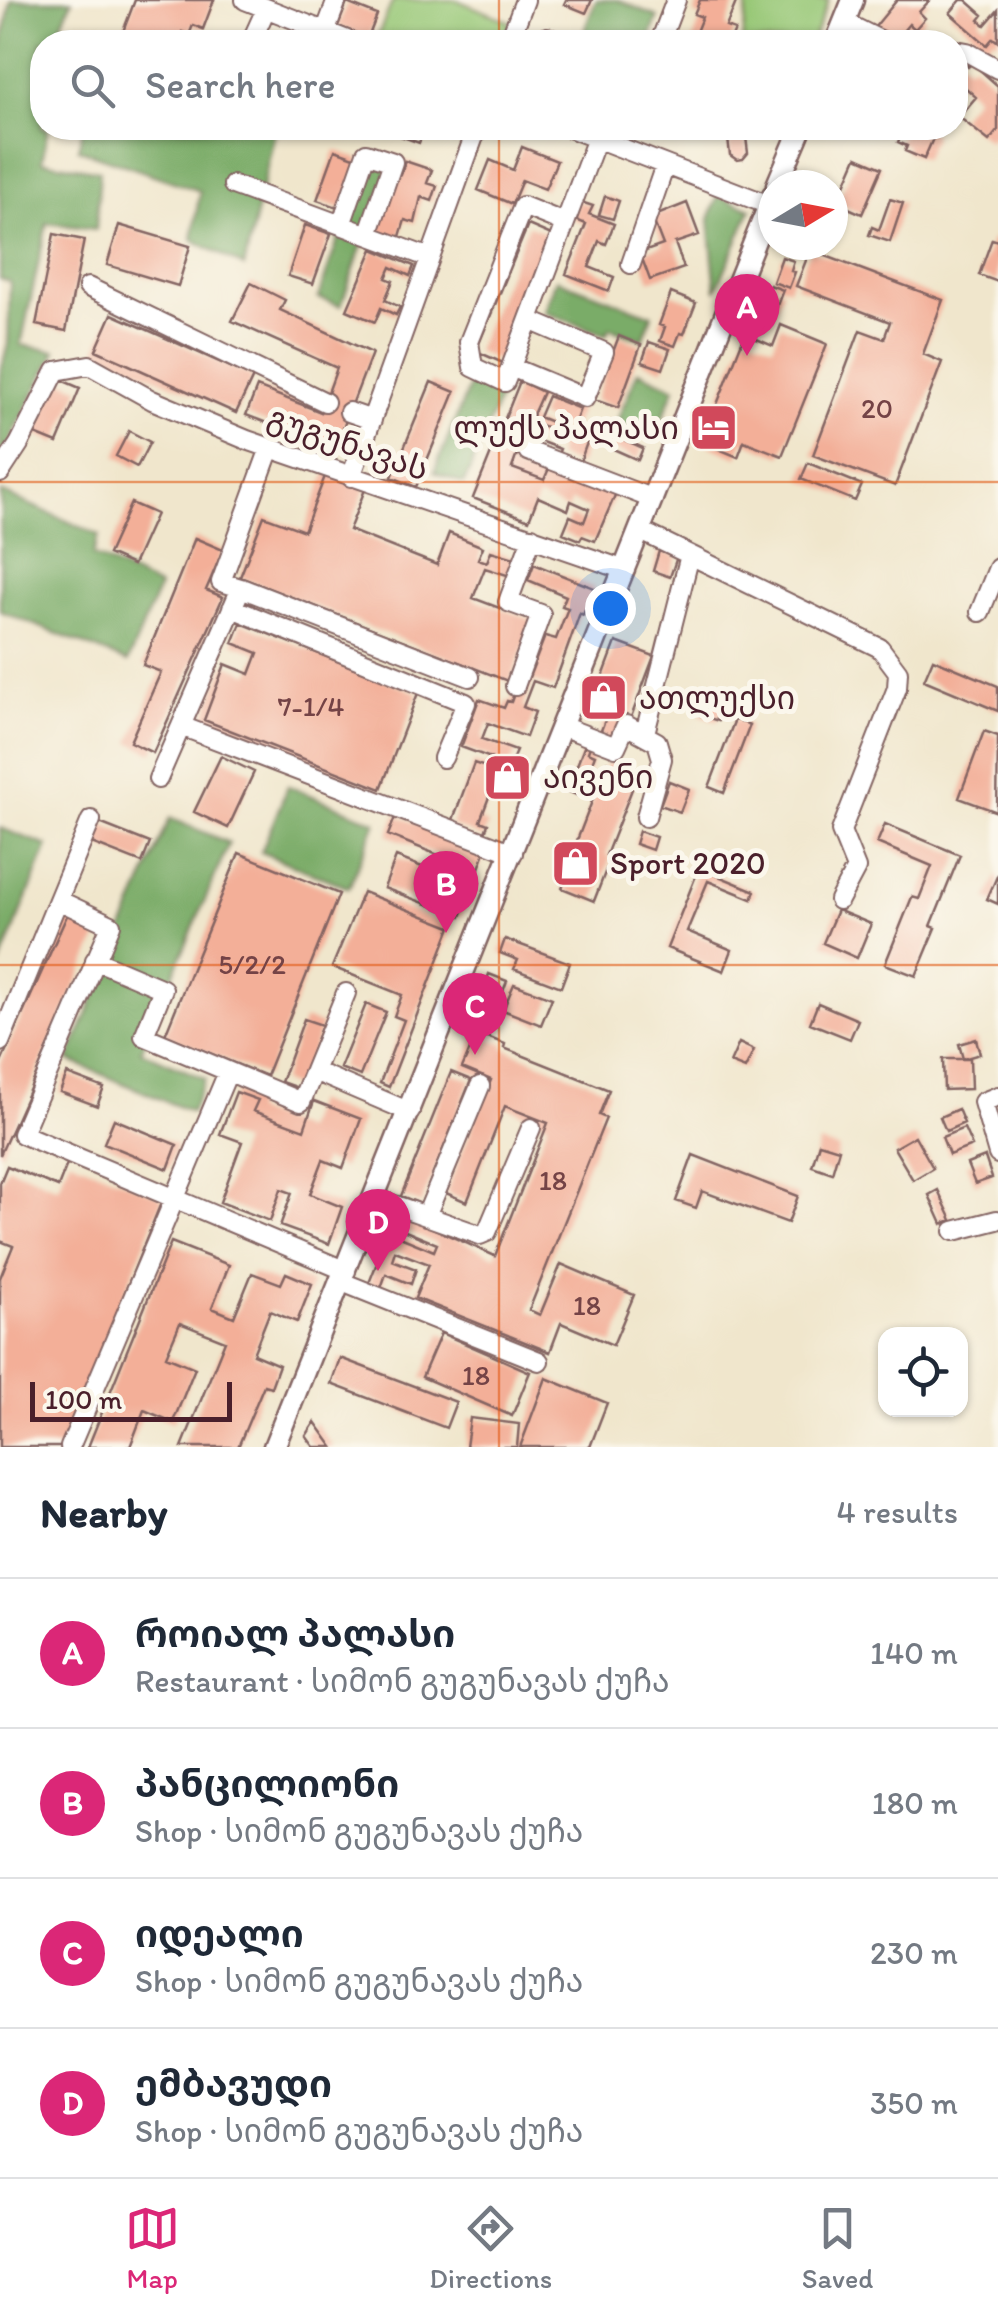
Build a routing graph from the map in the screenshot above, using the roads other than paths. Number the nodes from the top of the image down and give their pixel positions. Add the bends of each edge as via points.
1 (244, 0) edge
2 (337, 0) edge
3 (524, 0) edge
4 (676, 0) edge
5 (853, 0) edge
6 (266, 8) junction
7 (844, 22) junction
8 (256, 30) edge
9 (320, 30) edge
10 (326, 30) edge
11 (513, 30) edge
12 (665, 30) edge
13 (841, 30) edge
14 (860, 30) edge
15 (968, 53) edge
16 (998, 69) edge
17 (473, 140) edge
18 (596, 140) edge
19 (602, 140) edge
20 (621, 140) edge
21 (796, 140) edge
22 (618, 146) junction
23 (665, 164) junction
24 (783, 170) edge
25 (233, 185) dead end
26 (758, 191) edge
27 (565, 223) junction
28 (341, 225) junction
29 (758, 233) edge
30 (368, 235) junction
31 (430, 258) junction
32 (631, 264) dead end
33 (88, 287) dead end
34 (528, 320) junction
35 (511, 368) junction
36 (324, 402) dead end
37 (349, 412) dead end
38 (372, 420) junction
39 (270, 448) junction
40 (528, 451) dead end
41 (0, 474) edge
42 (352, 477) junction
43 (654, 499) junction
44 (641, 531) junction
45 (532, 538) junction
46 (690, 555) junction
47 (998, 568) edge
48 (625, 570) junction
49 (241, 588) junction
50 (232, 608) junction
51 (980, 612) dead end
52 (470, 677) dead end
53 (515, 686) dead end
54 (181, 726) junction
55 (564, 727) junction
56 (645, 733) junction
57 (443, 758) dead end
58 (158, 779) dead end
59 (646, 817) dead end
60 (92, 820) dead end
61 (514, 852) junction
62 (58, 900) junction
63 (840, 900) dead end
64 (95, 960) junction
65 (346, 993) dead end
66 (0, 1042) edge
67 (314, 1071) junction
68 (228, 1072) junction
69 (480, 1086) dead end
70 (998, 1096) edge
71 (410, 1112) junction
72 (531, 1128) dead end
73 (998, 1154) edge
74 (176, 1198) junction
75 (375, 1198) junction
76 (426, 1216) junction
77 (998, 1221) edge
78 (954, 1231) dead end
79 (344, 1276) junction
80 (539, 1361) dead end
81 (70, 1447) edge
82 (274, 1447) edge

1 - 6 street
2 - 10 street
3 - 11 street
4 - 12 street
5 - 7 main road
6 - 8 street
6 - 9 street
7 - 13 main road
7 - 14 street
15 - 16 street
17 - 31 street
18 - 27 street
19 - 22 street
20 - 22 street
21 - 24 main road
22 - 23 street
23 - 26 street
23 - 32 street
25 - 28 street
27 - 34 street
27 - 35 street via 523,206 469,342 473,367 505,382
28 - 30 street
28 - 30 street via 366,153 393,162
29 - 43 main road
30 - 31 street
31 - 38 street
33 - 36 street
34 - 35 street
34 - 35 street via 604,352 585,398
37 - 38 street
38 - 42 street
39 - 41 street, გუგუნავას via 152,400 89,365 56,371
39 - 42 street, გუგუნავას
39 - 49 street via 221,582
40 - 43 street
42 - 45 street, გუგუნავას
43 - 44 main road
44 - 46 street
44 - 48 main road
45 - 48 street, გუგუნავას
45 - 53 street via 508,602 541,614
46 - 56 street
46 - 63 street via 880,648 898,672 840,830 856,868
47 - 51 street
48 - 55 main road
49 - 50 street
49 - 52 street
50 - 54 street
50 - 57 street via 466,703
54 - 58 street
54 - 61 street
55 - 56 street via 616,747 626,725
55 - 61 main road
56 - 59 street via 657,742 662,759
60 - 62 street
61 - 71 main road
62 - 64 street via 110,925
62 - 66 street
64 - 68 street via 163,989 144,1036
64 - 74 street via 22,1134
65 - 67 street
67 - 68 street via 301,1102
67 - 71 street
68 - 74 street
69 - 76 street
70 - 73 street via 982,1102
71 - 75 main road
72 - 76 street via 487,1232 473,1234
74 - 79 street
74 - 81 street
75 - 76 street
75 - 79 main road
77 - 78 street
79 - 80 street
79 - 82 main road

